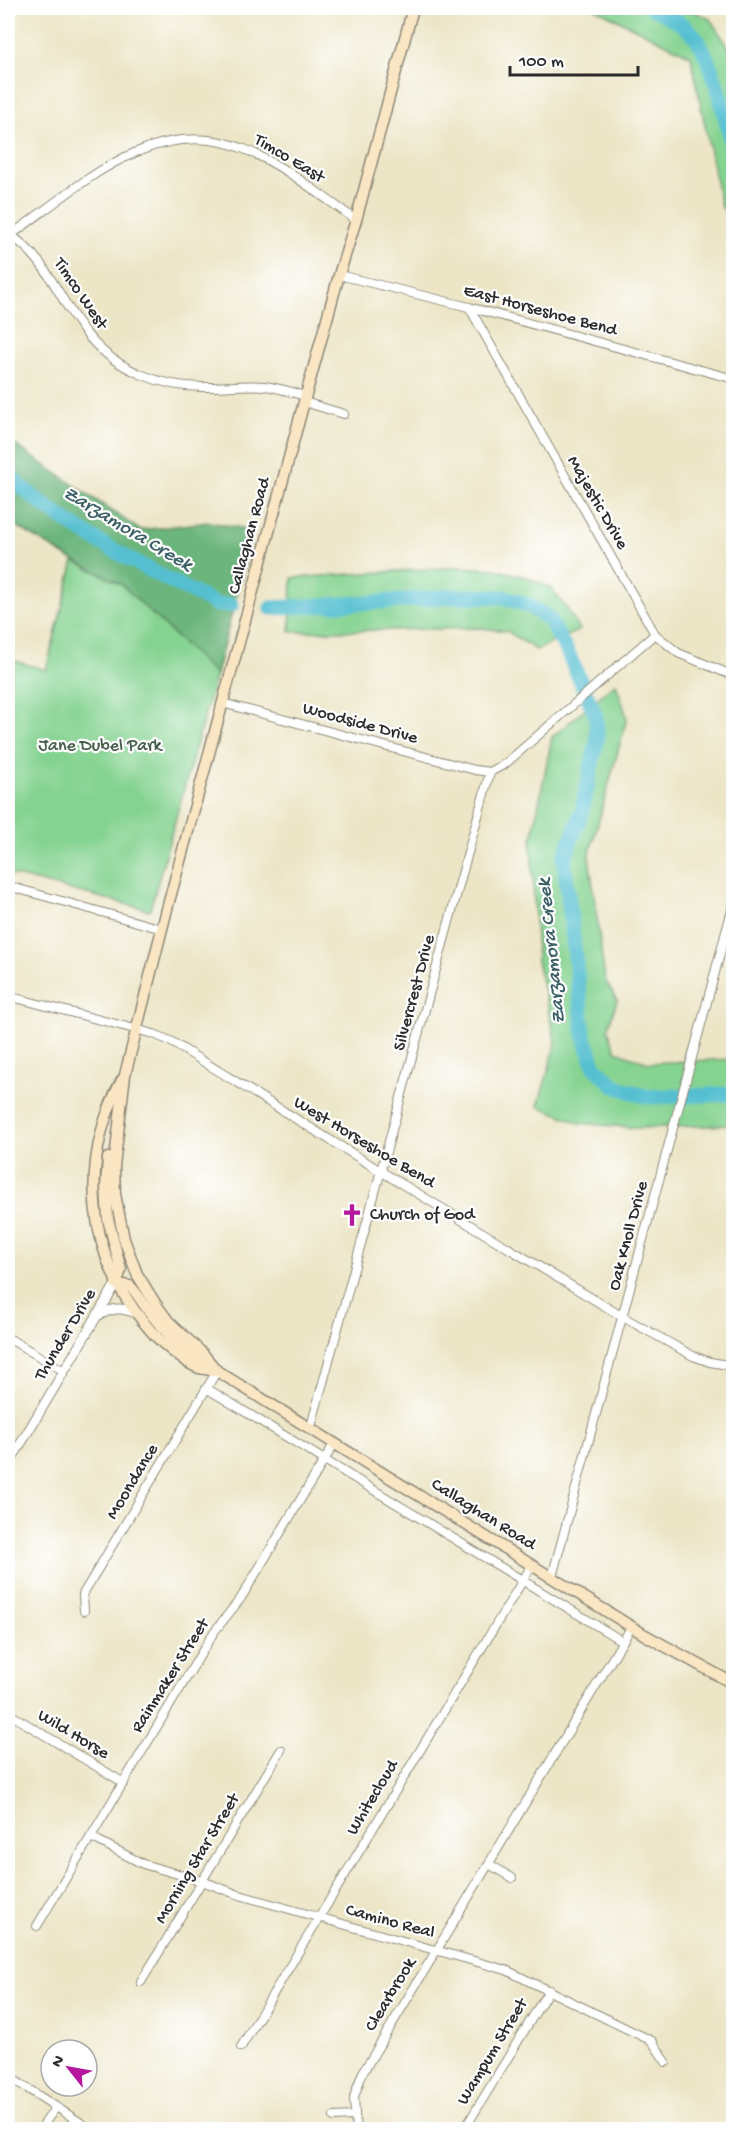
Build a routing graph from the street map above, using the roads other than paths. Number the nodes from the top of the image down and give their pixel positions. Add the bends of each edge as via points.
1 (413, 8) edge
2 (356, 220) junction
3 (9, 234) edge
4 (339, 275) junction
5 (469, 307) junction
6 (734, 379) edge
7 (304, 399) junction
8 (344, 414) dead end
9 (655, 634) junction
10 (734, 676) edge
11 (222, 703) junction
12 (490, 772) junction
13 (8, 886) edge
14 (734, 902) edge
15 (162, 929) junction
16 (8, 996) edge
17 (136, 1029) junction
18 (124, 1075) junction
19 (122, 1102) junction
20 (382, 1172) junction
21 (116, 1284) junction
22 (136, 1313) junction
23 (97, 1317) junction
24 (623, 1317) junction
25 (8, 1338) edge
26 (734, 1366) edge
27 (214, 1368) junction
28 (64, 1371) junction
29 (206, 1388) junction
30 (310, 1430) junction
31 (334, 1443) junction
32 (323, 1460) junction
33 (8, 1465) edge
34 (532, 1565) junction
35 (552, 1577) junction
36 (522, 1580) junction
37 (84, 1611) dead end
38 (632, 1626) junction
39 (622, 1641) junction
40 (734, 1684) edge
41 (8, 1714) edge
42 (280, 1750) dead end
43 (124, 1783) junction
44 (91, 1837) junction
45 (489, 1864) junction
46 (512, 1878) dead end
47 (202, 1881) junction
48 (318, 1918) junction
49 (37, 1926) dead end
50 (436, 1950) junction
51 (141, 1982) dead end
52 (549, 1990) junction
53 (241, 2047) dead end
54 (666, 2062) dead end
55 (8, 2076) edge
56 (56, 2107) junction
57 (334, 2117) dead end
58 (355, 2123) edge
59 (39, 2130) edge
60 (92, 2130) edge
61 (366, 2130) edge
62 (464, 2130) edge

1 - 2 main road, Callaghan Road
2 - 3 street, Timco East via 273,164 245,150 218,141 188,140 151,146 119,158
2 - 4 main road, Callaghan Road
3 - 7 street, Timco West via 43,265 90,338 128,368 178,386 267,386
4 - 5 street, East Horseshoe Bend
4 - 7 main road, Callaghan Road
5 - 6 street, East Horseshoe Bend
5 - 9 street, Majestic Drive
7 - 8 street, Timco West
7 - 11 main road, Callaghan Road
9 - 10 street, Majestic Drive via 678,653
9 - 12 street via 505,764
11 - 12 street, Woodside Drive
11 - 15 main road, Callaghan Road
12 - 20 street, Silvercrest Drive
13 - 15 street
14 - 24 street, Oak Knoll Drive
15 - 17 main road, Callaghan Road
16 - 17 street, West Horseshoe Bend
17 - 18 main road, Callaghan Road
17 - 20 street, West Horseshoe Bend via 170,1041
18 - 19 main road, Callaghan Road
18 - 21 main road, Callaghan Road via 111,1100 94,1185 100,1237
19 - 21 main road via 111,1132 106,1187 108,1219 121,1270
19 - 27 main road, Callaghan Road via 114,1166 115,1194 129,1252 144,1288 169,1322
20 - 24 street, West Horseshoe Bend
20 - 30 street, Silvercrest Drive
21 - 22 main road, Callaghan Road
21 - 23 street, Thunder Drive
21 - 27 main road via 130,1286 174,1340
22 - 23 street via 116,1308
22 - 27 main road, Callaghan Road via 178,1355 197,1367
23 - 28 street, Thunder Drive
24 - 26 street, West Horseshoe Bend via 693,1356
24 - 35 street, Oak Knoll Drive
25 - 28 street
27 - 29 street, Moondance
27 - 30 main road, Callaghan Road
28 - 33 street, Thunder Drive
29 - 32 street, Callaghan Road
29 - 37 street, Moondance via 83,1594
30 - 31 main road, Callaghan Road
31 - 32 street, Rainmaker Street
31 - 34 main road, Callaghan Road
32 - 36 street, Callaghan Road
32 - 43 street, Rainmaker Street
34 - 35 main road, Callaghan Road
34 - 36 street, Whitecloud
35 - 38 main road, Callaghan Road
36 - 39 street, Callaghan Road
36 - 48 street, Whitecloud
38 - 39 street, Clearbrook
38 - 40 main road, Callaghan Road
39 - 45 street, Clearbrook
41 - 43 street, Wild Horse
42 - 47 street, Morning Star Street
43 - 44 street, Rainmaker Street
44 - 47 street, Camino Real via 143,1864
44 - 49 street, Rainmaker Street
45 - 46 street
45 - 50 street, Clearbrook
47 - 48 street, Camino Real
47 - 51 street, Morning Star Street
48 - 50 street, Camino Real
48 - 53 street, Whitecloud
50 - 52 street, Camino Real via 506,1970
50 - 58 street, Clearbrook via 362,2074 354,2097
52 - 54 street, Camino Real via 652,2041
52 - 62 street, Wampum Street
55 - 56 street
56 - 59 street
56 - 60 street
57 - 58 street
58 - 61 street

